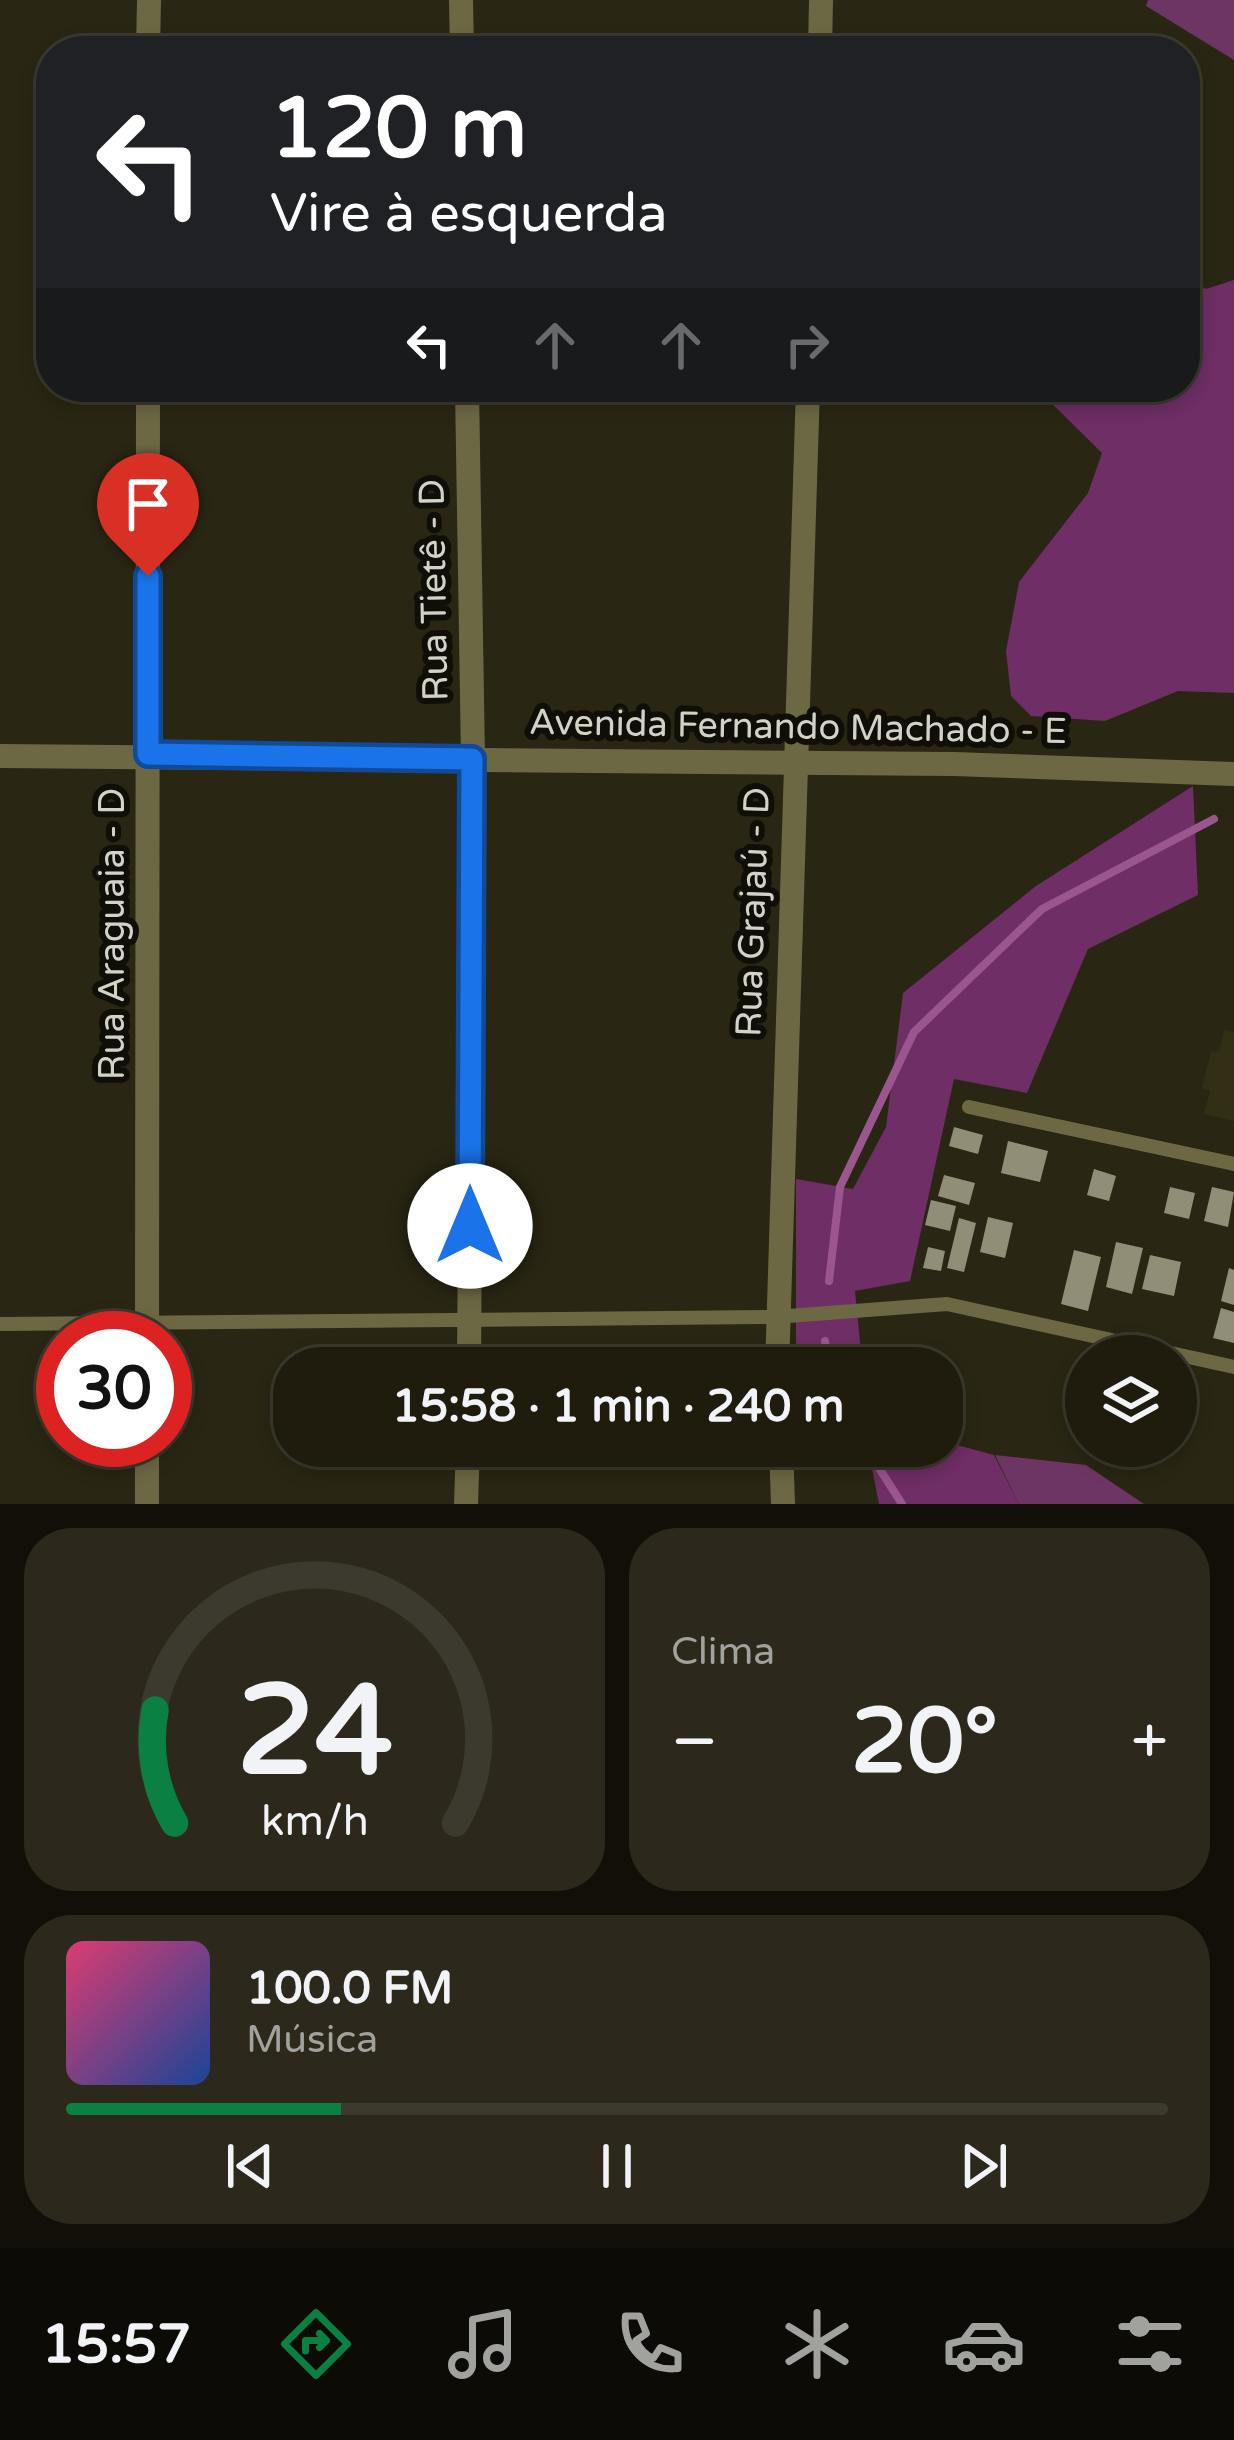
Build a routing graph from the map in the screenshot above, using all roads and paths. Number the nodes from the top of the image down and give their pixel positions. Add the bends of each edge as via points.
1 (148, 0) edge
2 (461, 0) edge
3 (821, 0) edge
4 (148, 36) edge
5 (462, 36) edge
6 (820, 36) edge
7 (148, 402) edge
8 (467, 402) edge
9 (807, 402) edge
10 (148, 754) junction
11 (0, 756) edge
12 (472, 759) junction
13 (795, 763) junction
14 (1234, 774) edge
15 (969, 1107) dead end
16 (1234, 1164) edge
17 (147, 1311) edge
18 (775, 1317) junction
19 (470, 1320) junction
20 (0, 1324) edge
21 (36, 1325) edge
22 (192, 1329) edge
23 (469, 1347) edge
24 (776, 1347) edge
25 (1234, 1367) edge
26 (147, 1467) edge
27 (467, 1467) edge
28 (782, 1467) edge
29 (147, 1504) edge
30 (466, 1504) edge
31 (783, 1504) edge

1 - 4 street
2 - 5 street
3 - 6 street
7 - 10 street, Rua Araguaia - D
8 - 12 street, Rua Tietê - D
9 - 13 street, Rua Grajaú - D
10 - 11 street, Avenida Fernando Machado - E
10 - 12 street, Avenida Fernando Machado - E
10 - 17 street, Rua Araguaia - D
12 - 13 street, Avenida Fernando Machado - E
12 - 19 street, Rua Tietê - D
13 - 14 street, Avenida Fernando Machado - E
13 - 18 street, Rua Grajaú - D
15 - 16 lane
18 - 19 lane
18 - 24 street, Rua Grajaú - D
18 - 25 lane via 947,1304
19 - 22 lane
19 - 23 street, Rua Tietê - D
20 - 21 lane
26 - 29 street
27 - 30 street
28 - 31 street

